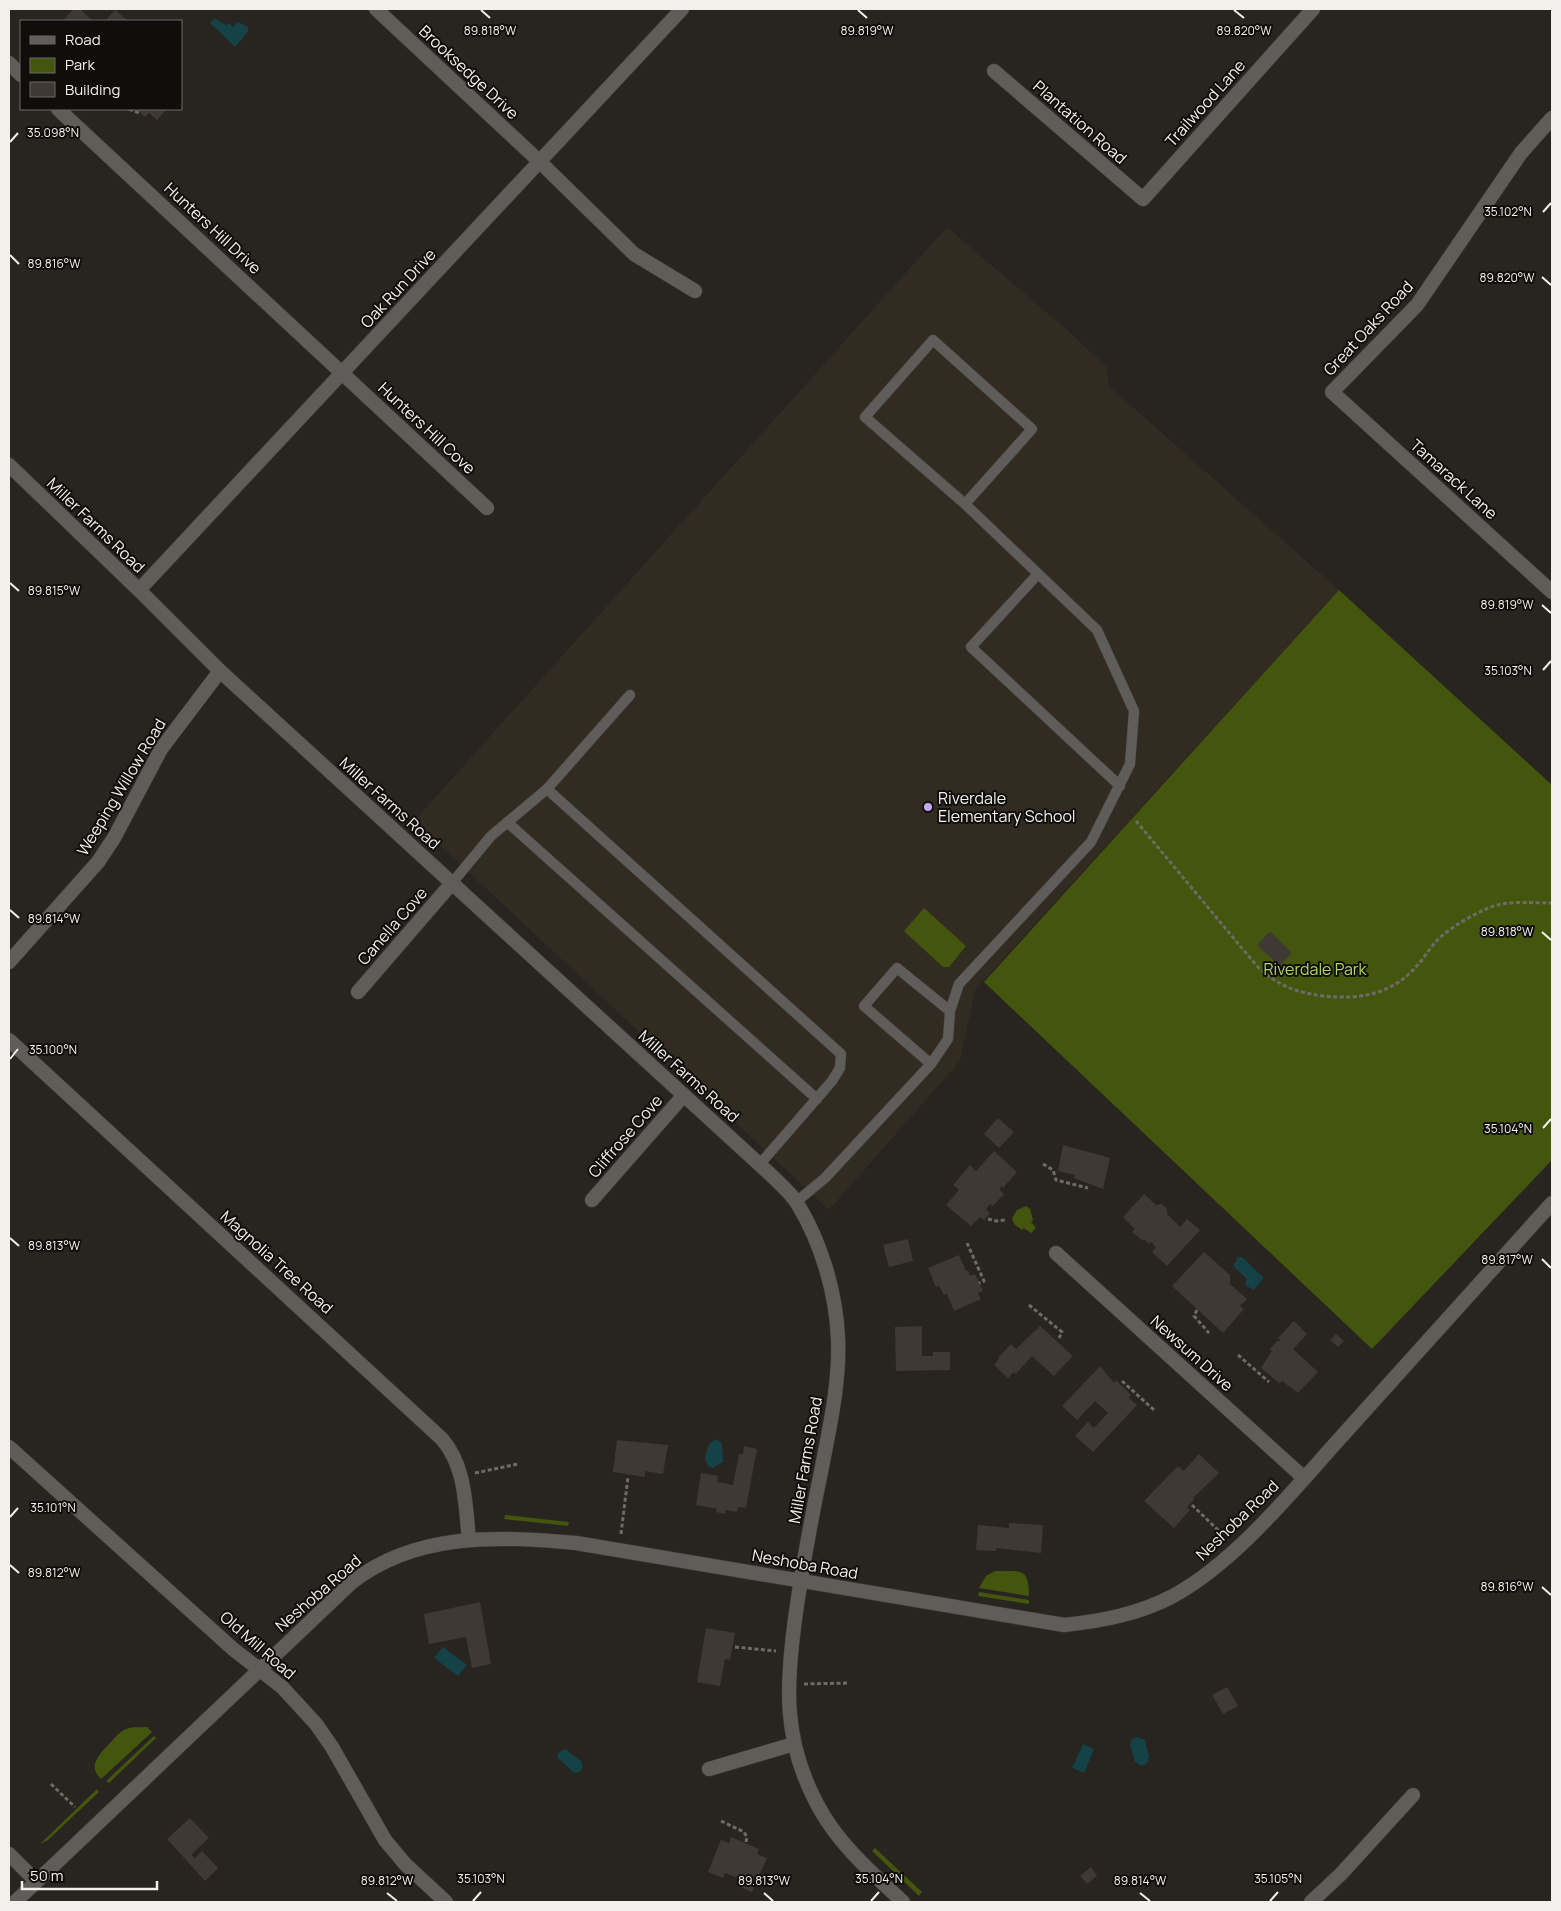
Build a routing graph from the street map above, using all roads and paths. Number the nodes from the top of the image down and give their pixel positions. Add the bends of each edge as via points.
1 (376, 9) edge
2 (682, 9) edge
3 (1313, 9) edge
4 (9, 63) edge
5 (994, 71) dead end
6 (20, 74) edge
7 (59, 110) edge
8 (132, 110) edge
9 (139, 113) dead end
10 (1552, 118) edge
11 (539, 161) junction
12 (1143, 199) joint
13 (695, 291) dead end
14 (342, 373) junction
15 (1332, 392) joint
16 (9, 465) edge
17 (965, 504) junction
18 (487, 508) dead end
19 (1038, 574) junction
20 (139, 590) junction
21 (1552, 592) edge
22 (220, 671) junction
23 (630, 695) dead end
24 (1120, 786) junction
25 (548, 789) junction
26 (1136, 821) dead end
27 (507, 822) junction
28 (452, 884) junction
29 (1552, 903) edge
30 (9, 962) edge
31 (358, 992) dead end
32 (950, 1011) junction
33 (9, 1040) edge
34 (931, 1064) junction
35 (684, 1095) junction
36 (817, 1099) junction
37 (760, 1164) junction
38 (1043, 1164) dead end
39 (1088, 1188) dead end
40 (592, 1200) dead end
41 (796, 1202) junction
42 (1552, 1203) edge
43 (988, 1218) dead end
44 (1005, 1220) dead end
45 (967, 1243) dead end
46 (1056, 1253) dead end
47 (979, 1283) dead end
48 (1029, 1305) dead end
49 (1197, 1310) dead end
50 (1208, 1333) dead end
51 (1059, 1338) dead end
52 (1238, 1356) dead end
53 (1122, 1381) dead end
54 (1269, 1382) dead end
55 (1154, 1410) dead end
56 (9, 1447) edge
57 (518, 1464) dead end
58 (462, 1476) junction
59 (628, 1477) dead end
60 (1304, 1478) junction
61 (1192, 1505) dead end
62 (1219, 1531) dead end
63 (621, 1534) dead end
64 (469, 1539) junction
65 (800, 1582) junction
66 (735, 1646) dead end
67 (790, 1653) junction
68 (259, 1670) junction
69 (848, 1683) dead end
70 (804, 1684) dead end
71 (794, 1744) junction
72 (709, 1769) dead end
73 (51, 1784) dead end
74 (1413, 1795) dead end
75 (75, 1807) dead end
76 (721, 1822) dead end
77 (746, 1842) dead end
78 (9, 1854) edge
79 (36, 1881) junction
80 (442, 1901) edge
81 (15, 1902) edge
82 (903, 1902) edge
83 (1310, 1902) edge

1 - 11 street, Brooksedge Drive
2 - 11 street, Oak Run Drive
3 - 12 street, Trailwood Lane
4 - 6 street
5 - 12 street, Plantation Road
7 - 14 street, Hunters Hill Drive
8 - 9 path
10 - 15 street, Great Oaks Road via 1521,153 1417,305
11 - 13 street, Brooksedge Drive via 634,254
11 - 14 street, Oak Run Drive
14 - 18 street, Hunters Hill Cove
14 - 20 street, Oak Run Drive
15 - 21 street, Tamarack Lane
16 - 20 street, Miller Farms Road
17 - 17 lane via 1032,429 933,340 866,417
17 - 19 lane
19 - 24 lane via 1098,630 1134,711 1130,764
19 - 24 lane via 971,647
20 - 22 street, Miller Farms Road
22 - 28 street, Miller Farms Road
22 - 30 street, Weeping Willow Road via 162,749 98,862
23 - 25 lane
24 - 32 lane via 1091,842 960,984
25 - 27 lane
25 - 36 lane via 841,1054 840,1068
26 - 29 path via 1256,965 1271,979 1295,992 1356,998 1382,992 1420,962 1442,935 1478,913 1510,904
27 - 28 lane via 491,836
27 - 36 lane
28 - 31 street, Canella Cove
28 - 35 street, Miller Farms Road
32 - 34 lane via 948,1039
32 - 34 lane via 897,968 864,1006
33 - 58 street, Magnolia Tree Road via 442,1439
34 - 41 lane via 825,1178
35 - 37 street, Miller Farms Road
35 - 40 street, Cliffrose Cove
36 - 37 lane
37 - 41 street, Miller Farms Road
38 - 39 path via 1053,1170 1056,1180
41 - 65 street, Miller Farms Road via 831,1287 838,1340 831,1422
42 - 60 street, Neshoba Road
43 - 44 path via 992,1221
45 - 47 path via 984,1281
46 - 60 street, Newsum Drive
48 - 51 path via 1062,1332
49 - 50 path via 1194,1316
52 - 54 path
53 - 55 path
56 - 68 street, Old Mill Road
57 - 58 path
58 - 64 street, Magnolia Tree Road
59 - 63 path
60 - 65 street, Neshoba Road via 1232,1553 1193,1584 1146,1609 1098,1621 1064,1625
61 - 62 path
64 - 65 street, Neshoba Road via 514,1537 576,1543
64 - 68 street, Neshoba Road via 420,1549 366,1572
65 - 67 street, Miller Farms Road
66 - 67 path
67 - 71 street, Miller Farms Road via 789,1708
68 - 79 street, Neshoba Road
68 - 80 street, Old Mill Road via 282,1687 316,1724 346,1768 384,1840
69 - 70 path
71 - 72 street
71 - 82 street, Miller Farms Road via 817,1805 839,1839
73 - 75 path
74 - 83 street via 1341,1874
76 - 77 path via 744,1832
78 - 79 street
79 - 81 street, Neshoba Road

